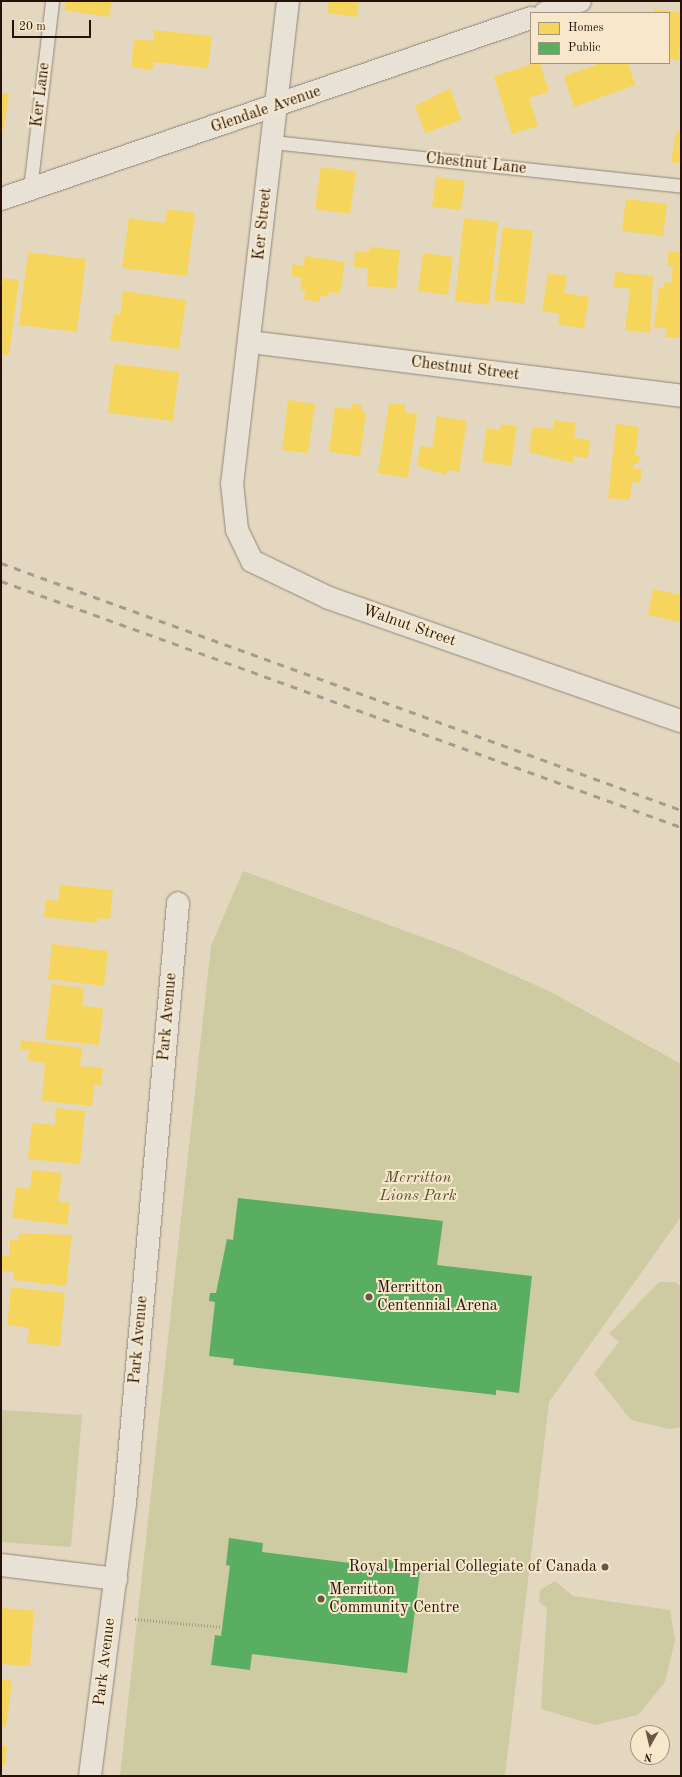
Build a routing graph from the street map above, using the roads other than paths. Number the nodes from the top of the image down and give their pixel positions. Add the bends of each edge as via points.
1 (52, 1) edge
2 (288, 1) edge
3 (580, 1) edge
4 (548, 12) edge
5 (530, 18) edge
6 (276, 107) junction
7 (272, 142) junction
8 (681, 186) edge
9 (30, 189) junction
10 (1, 199) edge
11 (250, 342) junction
12 (681, 396) edge
13 (235, 447) joint
14 (681, 722) edge
15 (178, 903) dead end
16 (1, 1565) edge
17 (116, 1579) junction
18 (90, 1776) edge

1 - 9 lane, Ker Lane
2 - 6 street, Ker Street
3 - 4 street
5 - 6 street, Glendale Avenue
6 - 7 street, Ker Street
6 - 9 street, Glendale Avenue
7 - 8 lane, Chestnut Lane
7 - 11 street, Ker Street
9 - 10 street, Glendale Avenue
11 - 12 street, Chestnut Street
11 - 13 street, Ker Street
13 - 14 street, Walnut Street via 232,483 237,530 252,561 328,598
15 - 17 street, Park Avenue
16 - 17 street
17 - 18 street, Park Avenue

